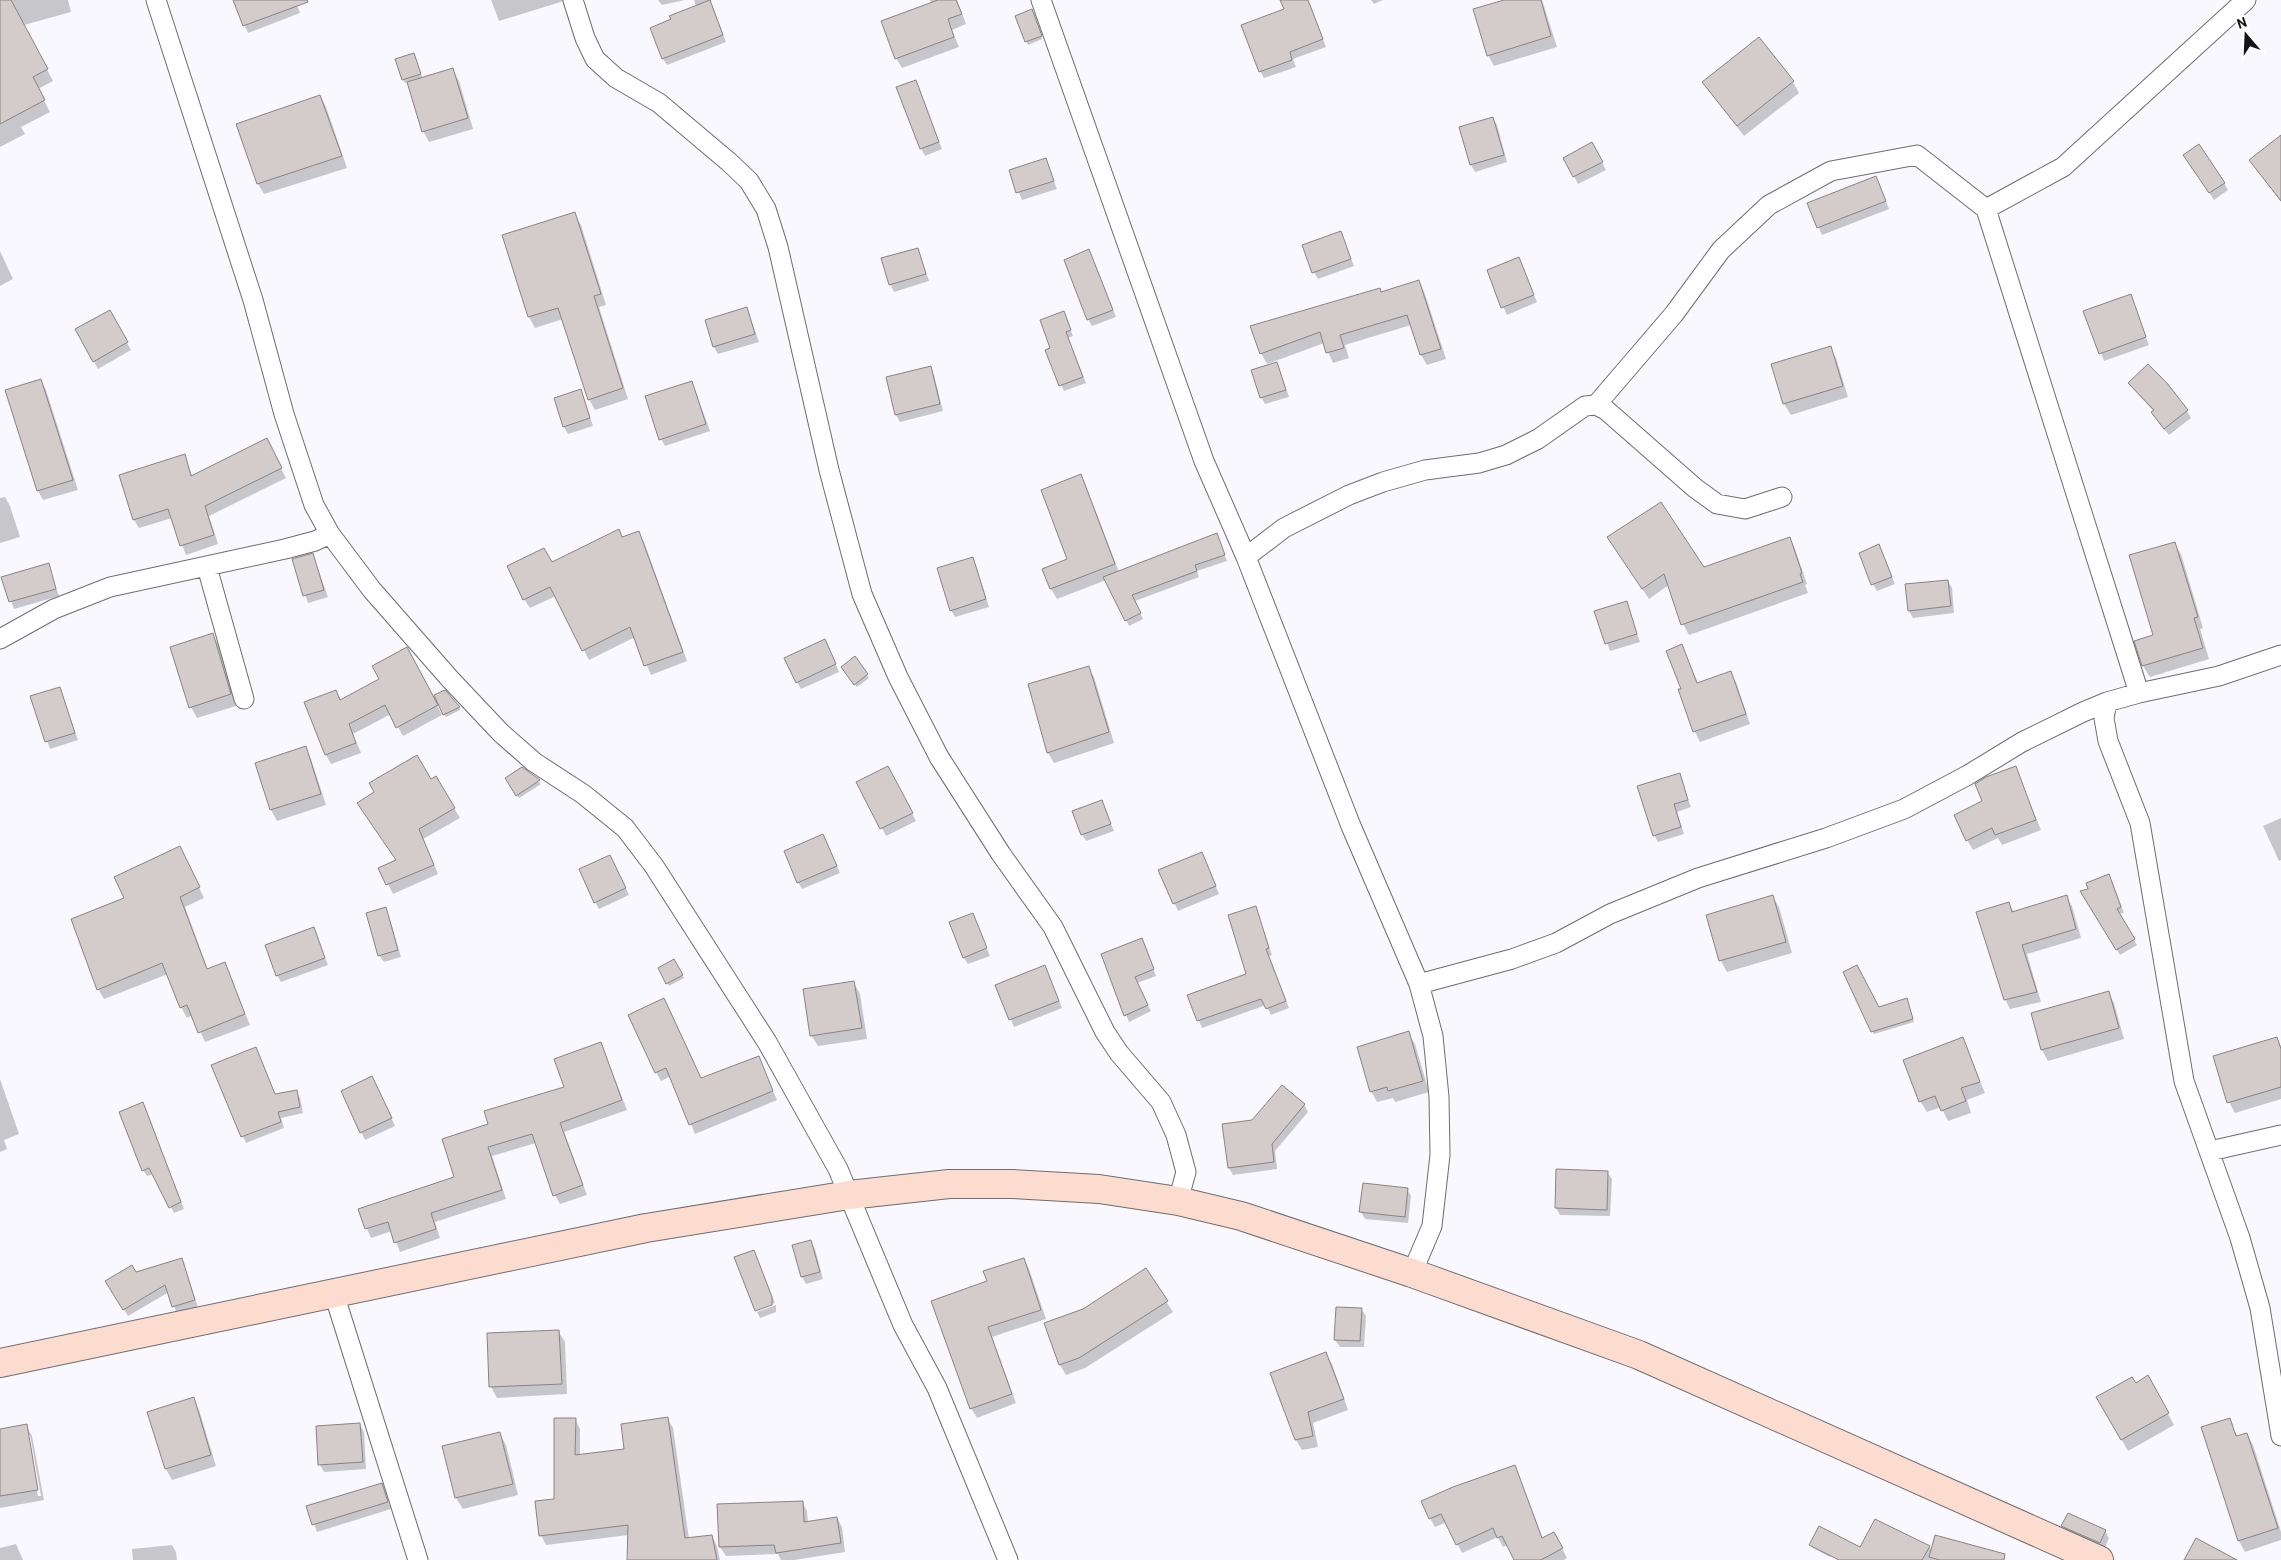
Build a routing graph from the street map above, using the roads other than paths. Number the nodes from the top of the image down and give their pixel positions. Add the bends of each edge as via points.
1 (156, 0) edge
2 (573, 0) edge
3 (1041, 0) edge
4 (2246, 0) edge
5 (1986, 209) junction
6 (1596, 405) junction
7 (1782, 497) dead end
8 (330, 534) junction
9 (1246, 557) junction
10 (207, 567) junction
11 (0, 639) edge
12 (2281, 654) edge
13 (2139, 692) junction
14 (244, 699) dead end
15 (2107, 702) junction
16 (1419, 984) junction
17 (2281, 1135) edge
18 (2210, 1152) junction
19 (848, 1195) junction
20 (1178, 1201) junction
21 (1412, 1273) junction
22 (334, 1294) junction
23 (0, 1363) edge
24 (2281, 1436) edge
25 (418, 1560) edge
26 (1008, 1560) edge
27 (2099, 1560) edge

1 - 8 street via 250,291 287,423 314,505
2 - 20 street via 595,59 616,78 659,103 729,162 749,181 766,209 862,594 898,677 939,757 1001,854 1053,927 1105,1032 1161,1102 1176,1135 1186,1172
3 - 9 street via 1204,461
4 - 5 street via 2063,167
5 - 6 street via 1917,155 1831,171 1769,206 1721,250 1674,314
5 - 13 street
6 - 7 street via 1717,504 1745,509
6 - 9 street via 1575,411 1538,439 1506,455 1478,463 1425,470 1349,494 1284,528
8 - 10 street via 315,541
8 - 19 street via 372,590 502,733 534,762 584,794 626,828 767,1042 838,1169
9 - 16 street via 1351,826
10 - 11 street via 110,587 54,609
10 - 14 street
12 - 13 street via 2219,676
13 - 15 street
15 - 16 street via 2022,742 1904,809 1826,838 1698,878 1610,914 1556,943 1512,959
15 - 18 street via 2104,718 2108,741 2140,823 2184,1081
16 - 21 street via 1433,1036 1440,1155 1432,1226
17 - 18 street
18 - 24 street via 2260,1308
19 - 20 main road via 949,1184 1013,1184 1099,1189
19 - 22 main road via 646,1228
19 - 26 street via 903,1325 937,1388
20 - 21 main road via 1241,1216
21 - 27 main road via 1639,1355
22 - 23 main road
22 - 25 street

